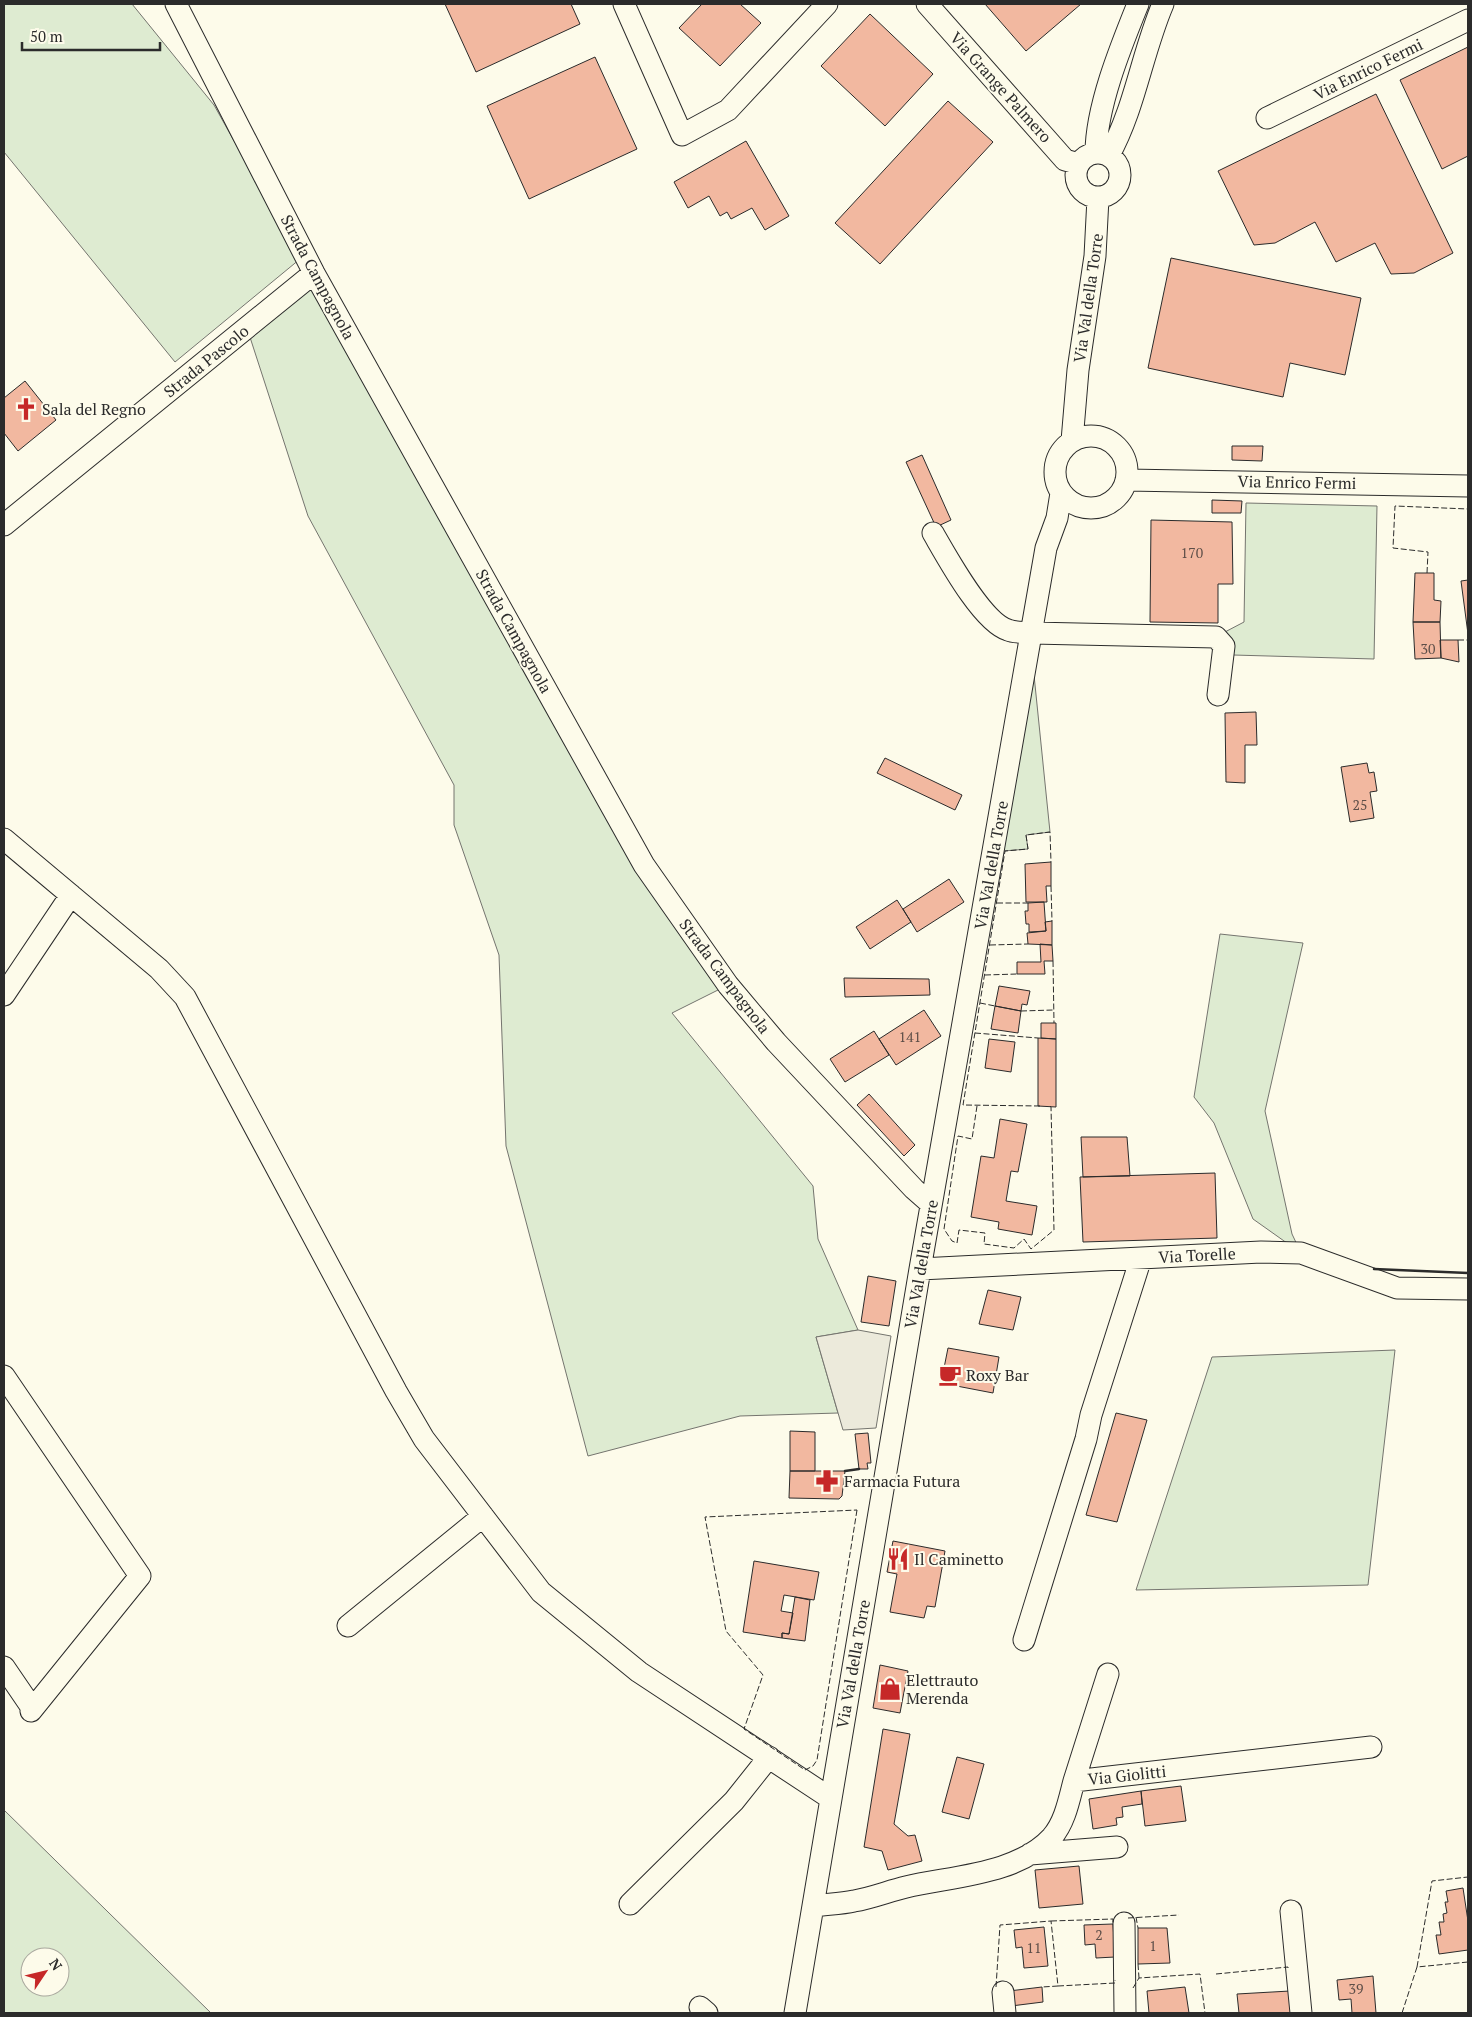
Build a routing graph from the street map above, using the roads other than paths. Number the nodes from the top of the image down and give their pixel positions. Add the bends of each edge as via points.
1 (176, 4) edge
2 (624, 4) edge
3 (827, 4) edge
4 (927, 4) edge
5 (1138, 4) edge
6 (1164, 4) edge
7 (1468, 20) edge
8 (1267, 118) dead end
9 (1094, 157) junction
10 (1098, 198) junction
11 (314, 273) junction
12 (1076, 399) junction
13 (1101, 437) junction
14 (1072, 441) junction
15 (1126, 480) junction
16 (1468, 486) edge
17 (1061, 493) junction
18 (1085, 508) junction
19 (1057, 518) junction
20 (4, 525) edge
21 (933, 533) dead end
22 (1032, 633) junction
23 (1218, 695) dead end
24 (4, 839) edge
25 (71, 895) junction
26 (4, 995) edge
27 (931, 1204) junction
28 (1141, 1258) junction
29 (920, 1269) junction
30 (1468, 1289) edge
31 (4, 1376) edge
32 (483, 1516) junction
33 (348, 1626) dead end
34 (1024, 1640) dead end
35 (4, 1667) edge
36 (1108, 1674) dead end
37 (1371, 1747) dead end
38 (769, 1757) junction
39 (1074, 1781) junction
40 (830, 1798) junction
41 (1117, 1847) dead end
42 (1028, 1854) junction
43 (630, 1904) dead end
44 (813, 1906) junction
45 (1291, 1911) dead end
46 (1124, 1923) dead end
47 (1003, 1992) dead end
48 (795, 2013) edge
49 (1005, 2013) edge
50 (1125, 2013) edge
51 (1301, 2013) edge

1 - 11 street, Strada Campagnola
2 - 3 street via 682,135 728,110
4 - 9 street, Via Grange Palmero via 1066,160
5 - 9 street via 1104,102
6 - 9 street via 1153,27 1121,134
7 - 8 street, Via Enrico Fermi
9 - 10 street via 1076,171 1078,186
9 - 10 street via 1118,165 1120,179 1112,192
10 - 12 street, Via Val della Torre via 1095,256
11 - 20 street, Strada Pascolo
11 - 27 street, Strada Campagnola via 644,865 728,985 776,1042
12 - 13 street
12 - 14 street, Via Val della Torre
13 - 14 street via 1081,437
13 - 15 street via 1119,449 1126,464
14 - 17 street via 1056,459 1054,471
15 - 16 street, Via Enrico Fermi
15 - 18 street via 1116,499 1107,505
17 - 18 street
17 - 19 street, Via Val della Torre
18 - 19 street
19 - 22 street, Via Val della Torre via 1046,548
21 - 22 street via 957,576 989,616 1008,630
22 - 23 street via 1216,637 1224,646
22 - 27 street, Via Val della Torre
24 - 25 street
25 - 26 street
25 - 32 street via 159,969 185,997 396,1391 424,1439
27 - 29 street, Via Val della Torre
28 - 29 street, Via Torelle
28 - 30 street, Via Torelle via 1301,1253 1397,1288
28 - 34 street
29 - 40 street, Via Val della Torre
31 - 35 street via 140,1576 32,1710
32 - 33 street
32 - 38 street via 541,1592 639,1672
36 - 39 street
37 - 39 street, Via Giolitti
38 - 40 street
38 - 43 street via 734,1801
39 - 42 street, Via Giolitti via 1063,1820 1052,1837
40 - 44 street, Via Val della Torre
41 - 42 street
42 - 44 street, Via Giolitti via 1008,1865 981,1873 855,1901
44 - 48 street, Via Val della Torre
45 - 51 street
46 - 50 street
47 - 49 street

